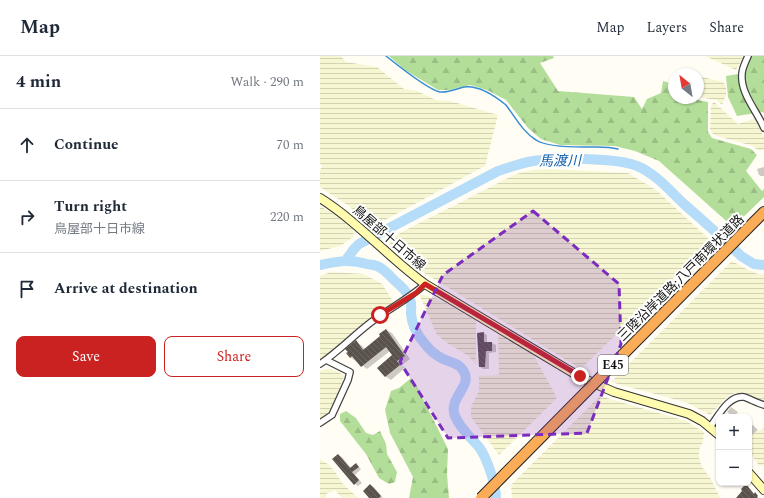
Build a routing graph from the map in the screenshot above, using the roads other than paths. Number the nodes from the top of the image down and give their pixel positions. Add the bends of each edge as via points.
1 (748, 56) edge
2 (764, 128) edge
3 (320, 198) edge
4 (764, 212) edge
5 (425, 284) junction
6 (326, 360) junction
7 (320, 364) edge
8 (764, 405) edge
9 (320, 424) edge
10 (710, 427) junction
11 (716, 432) edge
12 (752, 476) edge
13 (764, 490) edge
14 (481, 498) edge

1 - 2 street via 741,73 742,82
3 - 5 main road, 鳥屋部十日市線 via 345,215
4 - 14 highway, 三陸沿岸道路;八戸南環状道路 / E45, bridge
5 - 6 street via 370,323
5 - 10 main road, 鳥屋部十日市線 via 601,387 689,414
6 - 7 street
6 - 9 street via 350,372 332,415
8 - 10 street via 736,398 728,403
10 - 11 main road, 鳥屋部十日市線
12 - 13 main road

